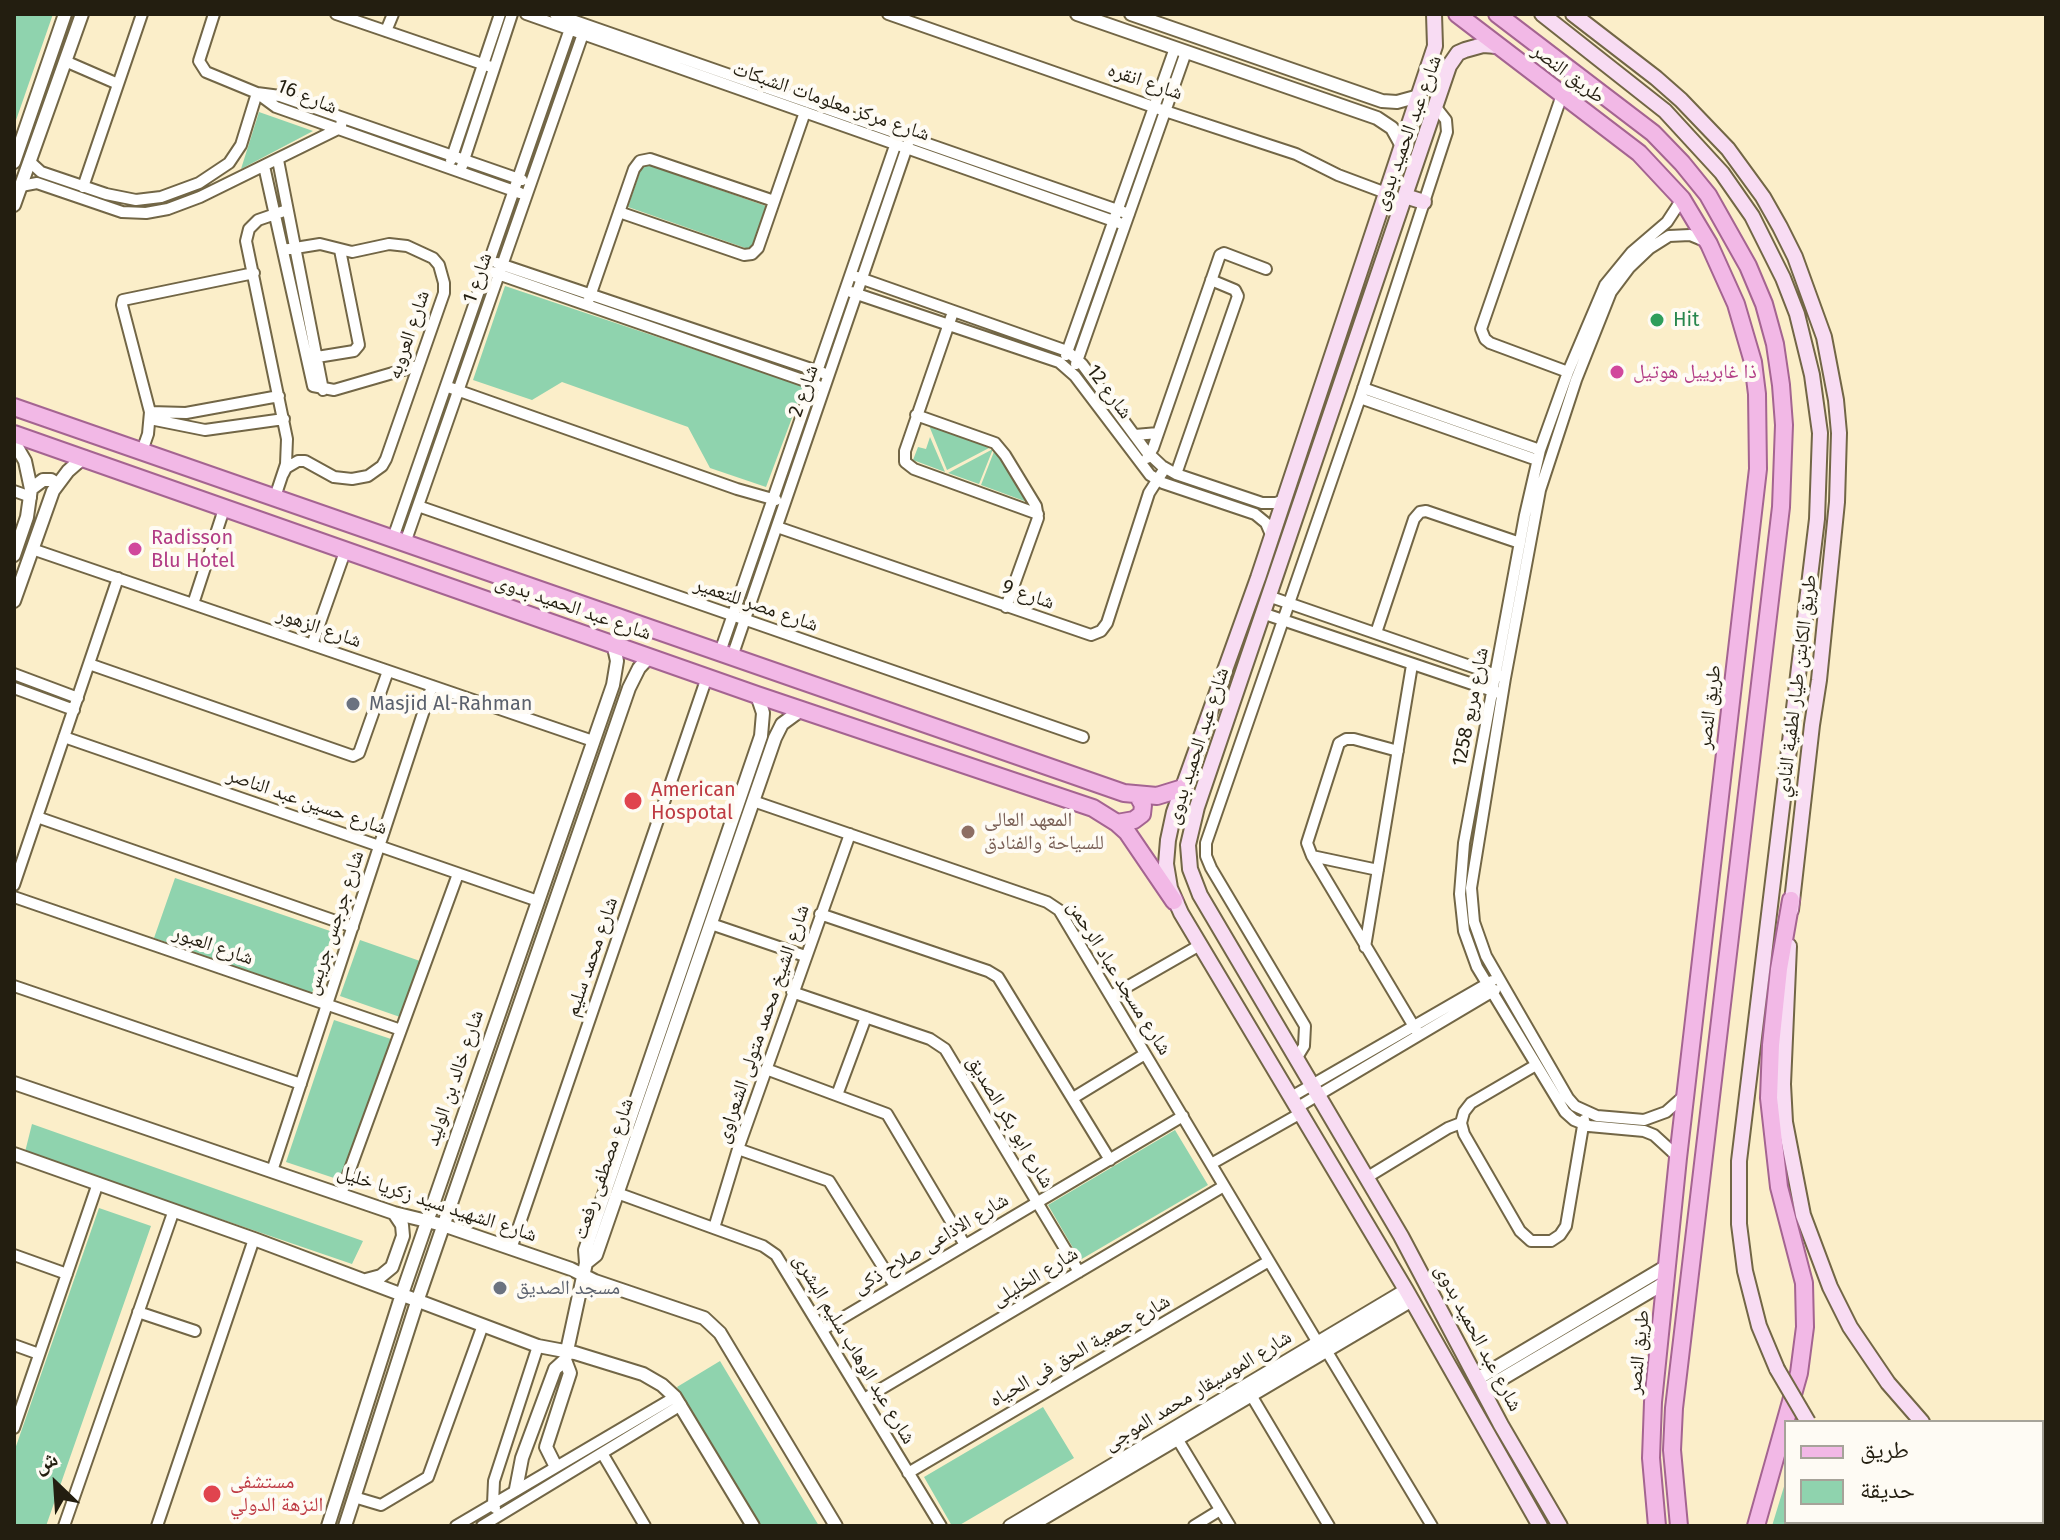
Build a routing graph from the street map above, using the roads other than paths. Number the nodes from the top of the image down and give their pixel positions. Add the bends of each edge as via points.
1 (65, 14) edge
2 (82, 14) edge
3 (142, 14) edge
4 (214, 14) edge
5 (336, 14) edge
6 (393, 14) edge
7 (500, 14) edge
8 (512, 14) edge
9 (526, 14) edge
10 (555, 14) edge
11 (888, 14) edge
12 (1077, 14) edge
13 (1131, 14) edge
14 (1434, 14) edge
15 (1457, 14) edge
16 (1497, 14) edge
17 (1542, 14) edge
18 (1573, 14) edge
19 (571, 25) junction
20 (585, 29) junction
21 (386, 31) junction
22 (1435, 46) junction
23 (1497, 46) junction
24 (1180, 50) junction
25 (1458, 53) junction
26 (65, 61) junction
27 (483, 64) junction
28 (494, 68) junction
29 (118, 84) junction
30 (257, 93) junction
31 (1562, 95) junction
32 (1419, 96) junction
33 (1389, 102) junction
34 (1435, 106) junction
35 (1160, 109) junction
36 (805, 112) junction
37 (342, 118) junction
38 (1384, 121) junction
39 (338, 129) junction
40 (902, 141) junction
41 (1402, 146) junction
42 (452, 156) junction
43 (278, 160) junction
44 (464, 160) junction
45 (29, 161) junction
46 (14, 162) edge
47 (264, 166) junction
48 (448, 168) junction
49 (460, 172) junction
50 (518, 179) junction
51 (530, 183) junction
52 (195, 185) junction
53 (21, 186) junction
54 (83, 187) junction
55 (514, 191) junction
56 (1386, 193) junction
57 (526, 195) junction
58 (1405, 196) junction
59 (200, 197) junction
60 (1682, 199) junction
61 (774, 201) junction
62 (1424, 202) junction
63 (14, 205) edge
64 (287, 210) junction
65 (619, 212) junction
66 (275, 214) junction
67 (1121, 217) junction
68 (1709, 244) junction
69 (295, 248) junction
70 (283, 250) junction
71 (340, 250) junction
72 (488, 265) junction
73 (500, 269) junction
74 (1266, 269) dead end
75 (254, 273) junction
76 (856, 277) junction
77 (1211, 280) junction
78 (851, 292) junction
79 (589, 300) junction
80 (953, 312) junction
81 (947, 326) junction
82 (1067, 351) junction
83 (311, 359) junction
84 (1078, 359) junction
85 (1063, 365) junction
86 (417, 366) junction
87 (1568, 372) junction
88 (823, 373) junction
89 (1073, 373) junction
90 (446, 386) junction
91 (819, 386) junction
92 (458, 390) junction
93 (1362, 393) junction
94 (279, 396) junction
95 (14, 407) edge
96 (916, 415) junction
97 (150, 416) junction
98 (284, 419) junction
99 (1158, 433) junction
100 (14, 434) edge
101 (1135, 435) junction
102 (14, 442) edge
103 (142, 451) junction
104 (1150, 454) junction
105 (1539, 455) junction
106 (84, 457) junction
107 (1140, 465) junction
108 (1165, 468) junction
109 (283, 474) junction
110 (1176, 474) junction
111 (1156, 480) junction
112 (57, 484) junction
113 (14, 491) edge
114 (31, 493) junction
115 (275, 497) junction
116 (771, 499) junction
117 (1284, 500) junction
118 (784, 503) junction
119 (225, 506) junction
120 (418, 506) junction
121 (1038, 514) junction
122 (1530, 516) junction
123 (777, 527) junction
124 (1272, 537) junction
125 (399, 540) junction
126 (1520, 543) junction
127 (32, 549) junction
128 (346, 549) junction
129 (14, 555) edge
130 (118, 578) junction
131 (1268, 596) junction
132 (14, 601) edge
133 (1288, 603) junction
134 (193, 604) junction
135 (1006, 607) junction
136 (1262, 613) junction
137 (733, 616) junction
138 (745, 620) junction
139 (1282, 620) junction
140 (1376, 633) junction
141 (613, 643) junction
142 (312, 645) junction
143 (726, 654) junction
144 (650, 656) junction
145 (89, 664) junction
146 (1412, 665) junction
147 (617, 669) junction
148 (388, 671) junction
149 (14, 674) edge
150 (636, 674) junction
151 (1500, 676) junction
152 (707, 677) junction
153 (432, 686) junction
154 (14, 688) edge
155 (1498, 692) junction
156 (757, 695) junction
157 (78, 698) junction
158 (74, 710) junction
159 (801, 710) junction
160 (763, 728) junction
161 (778, 732) junction
162 (64, 737) junction
163 (1083, 737) dead end
164 (593, 741) junction
165 (1398, 751) junction
166 (1183, 788) junction
167 (1138, 796) junction
168 (753, 801) junction
169 (37, 817) junction
170 (1117, 823) junction
171 (850, 834) junction
172 (1464, 843) junction
173 (1476, 845) junction
174 (379, 846) junction
175 (1312, 856) junction
176 (1378, 870) junction
177 (458, 874) junction
178 (14, 885) edge
179 (14, 897) edge
180 (1791, 900) junction
181 (538, 901) junction
182 (1174, 901) junction
183 (820, 914) junction
184 (711, 924) junction
185 (353, 927) junction
186 (1200, 945) junction
187 (1365, 947) junction
188 (805, 956) junction
189 (1500, 982) junction
190 (14, 986) edge
191 (1489, 988) junction
192 (792, 992) junction
193 (1111, 996) junction
194 (327, 1004) junction
195 (866, 1017) junction
196 (401, 1030) junction
197 (1416, 1031) junction
198 (1145, 1054) junction
199 (1296, 1059) junction
200 (1536, 1065) junction
201 (766, 1069) junction
202 (14, 1083) edge
203 (301, 1084) junction
204 (1315, 1090) junction
205 (1685, 1094) junction
206 (837, 1095) junction
207 (1073, 1098) junction
208 (1297, 1106) junction
209 (1585, 1112) junction
210 (1183, 1116) junction
211 (1461, 1123) junction
212 (1584, 1125) junction
213 (1644, 1126) junction
214 (738, 1149) junction
215 (14, 1154) edge
216 (1678, 1158) junction
217 (1110, 1160) junction
218 (1211, 1164) junction
219 (272, 1171) junction
220 (1366, 1178) junction
221 (98, 1183) junction
222 (1224, 1186) junction
223 (617, 1193) junction
224 (341, 1194) junction
225 (1037, 1202) junction
226 (174, 1210) junction
227 (394, 1213) junction
228 (427, 1221) junction
229 (443, 1225) junction
230 (714, 1228) junction
231 (254, 1239) junction
232 (965, 1245) junction
233 (511, 1249) junction
234 (14, 1255) edge
235 (1269, 1261) junction
236 (585, 1269) junction
237 (1079, 1272) junction
238 (67, 1274) junction
239 (1666, 1274) junction
240 (366, 1280) junction
241 (895, 1286) junction
242 (402, 1294) junction
243 (1409, 1295) junction
244 (418, 1299) junction
245 (138, 1312) junction
246 (483, 1325) junction
247 (822, 1330) junction
248 (195, 1331) dead end
249 (14, 1345) edge
250 (538, 1346) junction
251 (1322, 1347) junction
252 (39, 1354) junction
253 (566, 1355) junction
254 (1480, 1384) junction
255 (1248, 1390) junction
256 (864, 1399) junction
257 (678, 1401) junction
258 (1786, 1420) edge
259 (1807, 1420) edge
260 (1920, 1420) edge
261 (1784, 1426) edge
262 (14, 1428) edge
263 (1175, 1434) junction
264 (527, 1445) junction
265 (547, 1452) junction
266 (602, 1453) junction
267 (555, 1465) junction
268 (908, 1473) junction
269 (519, 1495) junction
270 (354, 1497) junction
271 (493, 1504) junction
272 (1220, 1510) junction
273 (499, 1515) junction
274 (64, 1526) edge
275 (157, 1526) edge
276 (328, 1526) edge
277 (345, 1526) edge
278 (456, 1526) edge
279 (482, 1526) edge
280 (645, 1526) edge
281 (753, 1526) edge
282 (836, 1526) edge
283 (941, 1526) edge
284 (1010, 1526) edge
285 (1030, 1526) edge
286 (1194, 1526) edge
287 (1230, 1526) edge
288 (1329, 1526) edge
289 (1432, 1526) edge
290 (1540, 1526) edge
291 (1560, 1526) edge
292 (1657, 1526) edge
293 (1679, 1526) edge
294 (1756, 1526) edge

1 - 46 street
2 - 26 street
3 - 29 street
4 - 30 street via 200,68
5 - 21 street
6 - 21 street
7 - 27 street
8 - 28 street
9 - 19 street, شارع مركز معلومات الشبكات
10 - 19 street, شارع مركز معلومات الشبكات
11 - 35 street, شارع انقره
12 - 24 street, شارع انقره
13 - 33 street
14 - 22 main road, شارع عبد الحميد بدوى
15 - 23 main road, طريق النصر
16 - 293 main road, طريق النصر via 1653,133 1708,195 1764,304 1781,385 1781,507 1674,1408
17 - 259 main road, طريق الكابتن طيار لطفية النادي, bridge via 1665,111 1722,173 1778,267 1797,314 1812,375 1820,433 1818,506 1739,1161 1739,1224 1759,1326
18 - 180 main road, طريق الكابتن طيار لطفية النادي via 1656,78 1728,149 1780,227 1824,337 1839,433 1837,502
19 - 20 street, شارع مركز معلومات الشبكات
19 - 50 street, شارع 1
20 - 36 street, شارع مركز معلومات الشبكات
20 - 40 street, شارع مركز معلومات الشبكات
20 - 51 street, شارع 1
21 - 27 street
22 - 25 main road via 1447,43
22 - 32 main road, شارع عبد الحميد بدوى
23 - 25 main road, شارع عبد الحميد بدوى via 1474,46
23 - 31 main road, طريق النصر
24 - 35 street
24 - 38 street, شارع انقره
25 - 34 main road, شارع عبد الحميد بدوى
26 - 29 street
26 - 45 street
27 - 28 street
27 - 42 street
28 - 44 street
29 - 54 street
30 - 37 street, شارع 16
30 - 39 street, شارع 16 via 271,105
30 - 52 street via 234,157
31 - 60 main road, طريق النصر via 1639,153
31 - 87 street via 1481,329 1490,343
32 - 33 street
32 - 41 main road, شارع عبد الحميد بدوى
33 - 38 street
34 - 58 main road, شارع عبد الحميد بدوى
34 - 62 street via 1446,120 1447,132
35 - 56 street, شارع انقره via 1296,154
35 - 67 street
36 - 40 street, شارع مركز معلومات الشبكات
36 - 61 street
37 - 39 street
37 - 42 street, شارع 16
38 - 41 street
39 - 43 street
39 - 48 street, شارع 16
40 - 67 street, شارع مركز معلومات الشبكات
40 - 76 street, شارع 2
41 - 56 main road, شارع عبد الحميد بدوى
42 - 44 street, شارع 16
42 - 48 street
43 - 47 street
43 - 64 street
44 - 49 street
44 - 50 street, شارع 16
45 - 53 street
45 - 54 street via 41,172
47 - 59 street
47 - 66 street
48 - 49 street, شارع 16
49 - 55 street, شارع 16
50 - 51 street, شارع 16
50 - 55 street, شارع 1
51 - 57 street, شارع 1
52 - 54 street via 136,200
52 - 59 street
53 - 59 street via 37,183 113,210 137,213
53 - 63 street
55 - 57 street, شارع 16
55 - 72 street, شارع 1
56 - 117 main road, شارع عبد الحميد بدوى
57 - 73 street, شارع 1
58 - 62 main road
58 - 131 main road, شارع عبد الحميد بدوى
60 - 68 main road, طريق النصر
60 - 87 street, شارع مربع 1258 via 1667,222 1622,262 1605,285
61 - 65 street via 643,159 635,166
61 - 65 street via 759,245 744,255
62 - 93 street
64 - 66 street
64 - 69 street
65 - 79 street
66 - 70 street
66 - 75 street via 258,220 247,235
67 - 82 street
67 - 84 street
68 - 122 street, شارع مربع 1258 via 1684,235 1663,239 1611,292
68 - 205 main road, طريق النصر via 1745,329 1757,394 1758,469
69 - 70 street, شارع العروبه
69 - 71 street, شارع العروبه via 320,244
69 - 83 street
70 - 83 street
71 - 83 street via 359,345 354,351
71 - 86 street, شارع العروبه via 407,246 425,252 439,265 444,293
72 - 73 street
72 - 90 street, شارع 1
73 - 79 street
73 - 92 street, شارع 1
74 - 77 street via 1223,253
75 - 94 street
75 - 97 street via 123,300
76 - 78 street, شارع 2
76 - 80 street, شارع 12
77 - 99 street
77 - 110 street via 1238,296
78 - 81 street, شارع 12
78 - 88 street, شارع 2
79 - 88 street
79 - 91 street
80 - 81 street
80 - 82 street, شارع 12
81 - 85 street, شارع 12
81 - 96 street
82 - 84 street, شارع 12
82 - 85 street
83 - 86 street via 313,386 323,390
84 - 89 street
84 - 101 street, شارع 12
85 - 89 street, شارع 12
86 - 109 street, شارع العروبه via 386,459 375,472 343,479 298,461
87 - 105 street, شارع مربع 1258
88 - 91 street, شارع 2
89 - 107 street, شارع 12
90 - 92 street
90 - 125 street, شارع 1
91 - 116 street, شارع 2
91 - 118 street, شارع 2
92 - 116 street
92 - 120 street, شارع 1
93 - 105 street
93 - 133 street
94 - 97 street
94 - 98 street
95 - 103 main road, شارع عبد الحميد بدوى
96 - 121 street via 995,443
96 - 121 street via 904,454 908,466
97 - 98 street via 214,430
97 - 103 street
98 - 109 street via 288,448
99 - 101 street
99 - 104 street
100 - 106 main road, شارع عبد الحميد بدوى
101 - 104 street, شارع 12
102 - 114 street via 25,461
103 - 115 main road, شارع عبد الحميد بدوى
104 - 107 street
104 - 108 street, شارع 12
105 - 122 street, شارع مربع 1258
106 - 112 street
106 - 119 main road, شارع عبد الحميد بدوى
107 - 111 street, شارع 12
108 - 110 street, شارع 12
108 - 111 street, شارع 9
109 - 115 street
110 - 117 street, شارع 12 via 1262,503
111 - 124 street, شارع 12 via 1255,514
111 - 135 street, شارع 9 via 1101,631 1083,634
112 - 114 street via 43,480
112 - 127 street
113 - 114 street
114 - 129 street
115 - 125 main road, شارع عبد الحميد بدوى
116 - 118 street
116 - 137 street, شارع 2
117 - 124 main road, شارع عبد الحميد بدوى
118 - 123 street, شارع 2
119 - 128 main road, شارع عبد الحميد بدوى
119 - 134 street
120 - 125 street, شارع 1
120 - 137 street, شارع مصر للتعمير
121 - 135 street
122 - 126 street, شارع مربع 1258
122 - 151 street, شارع مربع 1258
123 - 135 street, شارع 9
123 - 138 street, شارع 2
124 - 166 main road, شارع عبد الحميد بدوى
125 - 143 main road, شارع عبد الحميد بدوى
126 - 140 street via 1420,512
126 - 151 street, شارع مربع 1258
127 - 130 street, شارع الزهور
127 - 132 street
128 - 141 main road, شارع عبد الحميد بدوى
128 - 142 street
130 - 134 street, شارع الزهور
130 - 145 street
131 - 133 street
131 - 136 main road, شارع عبد الحميد بدوى
133 - 139 street
133 - 140 street
134 - 142 street, شارع الزهور
136 - 139 street
136 - 199 main road, شارع عبد الحميد بدوى via 1197,807 1189,859 1200,895
137 - 138 street, شارع مصر للتعمير
137 - 143 street, شارع 2
138 - 143 street, شارع 2
138 - 163 street, شارع مصر للتعمير
139 - 146 street
139 - 199 street via 1206,849 1211,868 1305,1026 1304,1046
140 - 151 street
141 - 144 main road, شارع عبد الحميد بدوى
141 - 147 street, شارع خالد بن الوليد
142 - 148 street, شارع الزهور
143 - 167 main road, شارع عبد الحميد بدوى
144 - 150 street, شارع خالد بن الوليد
144 - 152 main road, شارع عبد الحميد بدوى
145 - 148 street via 353,756 359,753
145 - 157 street
146 - 155 street
146 - 165 street
147 - 150 street
147 - 164 street, شارع خالد بن الوليد
148 - 153 street, شارع الزهور
149 - 157 street
150 - 229 street, شارع خالد بن الوليد
151 - 155 street, شارع مربع 1258
152 - 156 main road, شارع عبد الحميد بدوى
152 - 233 street, شارع محمد سليم
153 - 164 street, شارع الزهور
153 - 174 street, شارع جرجس جريس
154 - 158 street
155 - 172 street, شارع مربع 1258
155 - 173 street, شارع مربع 1258
156 - 159 main road, شارع عبد الحميد بدوى
156 - 160 street, شارع مصطفى رفعت
157 - 158 street
158 - 162 street
159 - 161 street, شارع مصطفى رفعت
159 - 170 main road, شارع عبد الحميد بدوى via 1079,803
160 - 161 street via 769,725
160 - 236 street, شارع مصطفى رفعت via 585,1250
161 - 168 street, شارع مصطفى رفعت
162 - 169 street
162 - 174 street, شارع حسين عبد الناصر
164 - 181 street, شارع خالد بن الوليد
165 - 175 street via 1354,739 1339,743 1308,834
165 - 176 street
166 - 167 main road, شارع عبد الحميد بدوى
166 - 182 main road, شارع عبد الحميد بدوى via 1167,852
167 - 170 main road via 1142,814
168 - 171 street, شارع مسجد عباد الرحمن
168 - 184 street, شارع مصطفى رفعت
169 - 178 street
169 - 185 street
170 - 182 main road, شارع عبد الحميد بدوى
171 - 183 street, شارع الشيخ محمد متولى الشعراوى
171 - 193 street, شارع مسجد عباد الرحمن via 1051,904
172 - 173 street
172 - 191 street, شارع مربع 1258 via 1461,915 1467,943
173 - 189 street, شارع مربع 1258 via 1472,911
174 - 177 street, شارع حسين عبد الناصر
174 - 185 street, شارع جرجس جريس
175 - 176 street
175 - 187 street
176 - 187 street
177 - 181 street, شارع حسين عبد الناصر
177 - 196 street
179 - 194 street, شارع العبور
180 - 258 main road via 1769,1098 1779,1187 1804,1283 1799,1373
180 - 260 main road, طريق الكابتن طيار لطفية النادي via 1783,1084 1799,1201 1814,1249 1850,1327
181 - 228 street, شارع خالد بن الوليد
182 - 186 main road, شارع عبد الحميد بدوى
183 - 188 street, شارع الشيخ محمد متولى الشعراوى
183 - 207 street via 993,973
184 - 188 street
184 - 223 street, شارع مصطفى رفعت
185 - 194 street, شارع جرجس جريس
186 - 193 street
186 - 208 main road, شارع عبد الحميد بدوى
187 - 197 street
188 - 192 street, شارع الشيخ محمد متولى الشعراوى
189 - 191 street
189 - 209 street, شارع مربع 1258 via 1568,1098
190 - 203 street
191 - 197 street
191 - 200 street, شارع مربع 1258
192 - 195 street, شارع ابو بكر الصديق
192 - 201 street, شارع الشيخ محمد متولى الشعراوى
193 - 198 street, شارع مسجد عباد الرحمن
194 - 196 street, شارع العبور
194 - 203 street, شارع جرجس جريس
195 - 206 street
195 - 225 street, شارع ابو بكر الصديق via 945,1049
196 - 224 street
197 - 204 street
198 - 207 street
198 - 210 street, شارع مسجد عباد الرحمن
199 - 204 main road, شارع عبد الحميد بدوى
200 - 211 street via 1471,1103
200 - 212 street, شارع مربع 1258 via 1565,1112
201 - 206 street
201 - 214 street, شارع الشيخ محمد متولى الشعراوى
202 - 219 street, شارع الشهيد سيد زكريا خليل
203 - 219 street, شارع جرجس جريس
204 - 208 street
204 - 220 main road, شارع عبد الحميد بدوى
205 - 213 street
205 - 216 main road, طريق النصر
206 - 232 street via 890,1117
207 - 217 street
208 - 218 street
208 - 243 main road, شارع عبد الحميد بدوى
209 - 212 street
209 - 213 street
210 - 217 street, شارع الاذاعى صلاح ذكى
210 - 218 street, شارع مسجد عباد الرحمن
211 - 212 street via 1520,1231 1541,1243 1556,1238 1566,1226
211 - 220 street
212 - 213 street
213 - 216 street
214 - 230 street, شارع الشيخ محمد متولى الشعراوى
214 - 241 street via 829,1181
215 - 221 street
216 - 239 main road, طريق النصر
217 - 225 street, شارع الاذاعى صلاح ذكى
218 - 222 street, شارع مسجد عباد الرحمن
219 - 224 street, شارع الشهيد سيد زكريا خليل
220 - 254 main road, شارع عبد الحميد بدوى
221 - 226 street
221 - 238 street
222 - 235 street, شارع مسجد عباد الرحمن
222 - 237 street, شارع الخليلى
223 - 230 street, شارع عبد الوهاب سليم البشرى
223 - 236 street, شارع مصطفى رفعت via 596,1255
224 - 227 street, شارع الشهيد سيد زكريا خليل
225 - 232 street, شارع الاذاعى صلاح ذكى
225 - 237 street, شارع ابو بكر الصديق
226 - 231 street
226 - 245 street
227 - 228 street, شارع الشهيد سيد زكريا خليل
227 - 240 street via 403,1236 392,1267
228 - 229 street, شارع الشهيد سيد زكريا خليل
228 - 242 street, شارع خالد بن الوليد
229 - 233 street, شارع الشهيد سيد زكريا خليل
229 - 244 street, شارع خالد بن الوليد
230 - 247 street, شارع عبد الوهاب سليم البشرى via 773,1252
231 - 240 street
231 - 275 street
232 - 241 street, شارع الاذاعى صلاح ذكى
233 - 236 street, شارع الشهيد سيد زكريا خليل
234 - 238 street
235 - 251 street, شارع مسجد عباد الرحمن
235 - 268 street, شارع جمعية الحق فى الحياه
236 - 253 street
236 - 282 street, شارع الشهيد سيد زكريا خليل via 716,1327
237 - 256 street, شارع الخليلى
238 - 252 street
239 - 254 street
239 - 292 main road, طريق النصر via 1652,1431
240 - 242 street
241 - 247 street, شارع الاذاعى صلاح ذكى
242 - 244 street
242 - 276 street, شارع خالد بن الوليد
243 - 251 street, شارع الموسيقار محمد الموجى
243 - 290 main road, شارع عبد الحميد بدوى
244 - 246 street
244 - 270 street, شارع خالد بن الوليد
245 - 248 street
245 - 274 street
246 - 250 street
246 - 270 street via 428,1477 381,1505
247 - 256 street, شارع عبد الوهاب سليم البشرى
249 - 252 street
250 - 253 street
250 - 271 street via 494,1481
251 - 255 street, شارع الموسيقار محمد الموجى
251 - 289 street, شارع مسجد عباد الرحمن
252 - 262 street
253 - 257 street via 643,1374
253 - 264 street via 555,1369
253 - 265 street via 570,1373
254 - 291 main road, شارع عبد الحميد بدوى
255 - 263 street, شارع الموسيقار محمد الموجى
255 - 288 street
256 - 268 street, شارع عبد الوهاب سليم البشرى
257 - 266 street
257 - 267 street
257 - 281 street
261 - 294 main road
263 - 272 street
263 - 284 street, شارع الموسيقار محمد الموجى
263 - 285 street, شارع الموسيقار محمد الموجى
264 - 265 street
264 - 269 street
265 - 267 street
266 - 269 street
266 - 280 street
267 - 269 street
268 - 283 street, شارع عبد الوهاب سليم البشرى
269 - 271 street
269 - 273 street
270 - 277 street, شارع خالد بن الوليد
271 - 273 street
271 - 278 street
272 - 286 street
272 - 287 street
273 - 279 street

